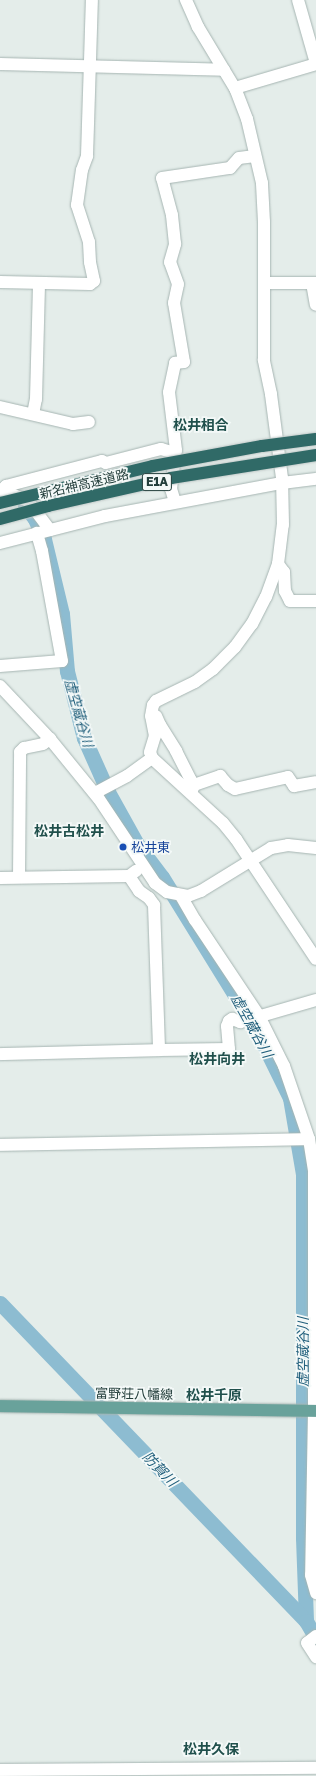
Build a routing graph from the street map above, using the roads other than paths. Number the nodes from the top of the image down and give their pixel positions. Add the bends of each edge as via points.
1 (92, 0) edge
2 (186, 0) edge
3 (298, 0) edge
4 (0, 64) edge
5 (316, 64) edge
6 (90, 67) junction
7 (224, 70) junction
8 (235, 88) junction
9 (255, 156) junction
10 (0, 282) edge
11 (264, 283) junction
12 (314, 283) edge
13 (39, 284) junction
14 (316, 305) edge
15 (0, 407) edge
16 (33, 414) junction
17 (89, 422) dead end
18 (316, 439) edge
19 (175, 453) junction
20 (316, 455) edge
21 (122, 459) junction
22 (316, 479) edge
23 (127, 483) dead end
24 (282, 483) junction
25 (175, 502) junction
26 (0, 503) edge
27 (0, 519) edge
28 (50, 530) junction
29 (37, 533) junction
30 (0, 543) edge
31 (278, 564) junction
32 (316, 601) edge
33 (0, 666) edge
34 (0, 686) edge
35 (153, 705) junction
36 (50, 739) junction
37 (152, 758) junction
38 (316, 782) edge
39 (193, 789) junction
40 (94, 793) junction
41 (316, 848) edge
42 (250, 859) junction
43 (144, 866) junction
44 (130, 876) junction
45 (18, 877) junction
46 (0, 878) edge
47 (175, 894) junction
48 (316, 959) edge
49 (316, 1000) edge
50 (259, 1016) junction
51 (159, 1050) junction
52 (0, 1054) edge
53 (309, 1139) junction
54 (0, 1145) edge
55 (0, 1406) edge
56 (310, 1411) edge
57 (316, 1593) edge
58 (312, 1639) edge
59 (316, 1657) edge
60 (316, 1768) edge
61 (0, 1770) edge
62 (57, 1773) edge

1 - 6 street
2 - 7 street via 198,27
3 - 5 street
4 - 6 street
5 - 8 street
6 - 7 street
6 - 13 street via 87,156 82,170 77,205 89,242 94,280 90,284
7 - 8 street
8 - 9 street via 247,120
9 - 11 street via 262,183
9 - 19 street via 239,158 230,168 162,178 172,215 175,244 170,262 178,284 174,303 184,362 175,363 169,392
10 - 13 street
11 - 12 street
11 - 24 street via 264,360 271,394
12 - 14 street
13 - 16 street via 36,399
15 - 16 street
16 - 17 street via 73,424
18 - 26 highway, 新名神高速道路 / E1A, bridge via 153,466
19 - 21 street via 161,449
19 - 25 street via 171,489
20 - 27 highway, 新名神高速道路 / E1A, bridge via 171,478
21 - 23 street
21 - 28 street via 106,463 102,461 6,486 2,490 28,501
22 - 24 street
24 - 25 street
24 - 31 street via 283,525
25 - 28 street
28 - 29 street
29 - 30 street
29 - 33 street via 62,661
31 - 32 street via 284,572 285,591 290,601
31 - 35 street via 266,597 252,624 235,647 213,669 195,682 156,701
34 - 36 street
35 - 37 street via 151,716 155,736 150,752
35 - 39 street via 160,725 176,751
36 - 40 street
36 - 45 street via 43,744 24,748 20,752
37 - 39 street
37 - 40 street via 127,776
38 - 39 street via 294,786 288,777 235,789 220,776
39 - 42 street
40 - 43 street
41 - 42 street via 288,845 271,848
42 - 47 street via 201,891 188,896
42 - 48 street
43 - 44 street
43 - 47 street via 155,883
44 - 45 street
44 - 51 street via 139,891 154,905
45 - 46 street
47 - 50 street
49 - 50 street
50 - 51 street via 240,1022 232,1019 229,1021 229,1049
50 - 53 street via 284,1066
51 - 52 street
53 - 54 street
53 - 56 street via 314,1172
55 - 56 main road, 富野荘八幡線
56 - 57 street via 311,1575
58 - 59 street
60 - 62 street
61 - 62 street

